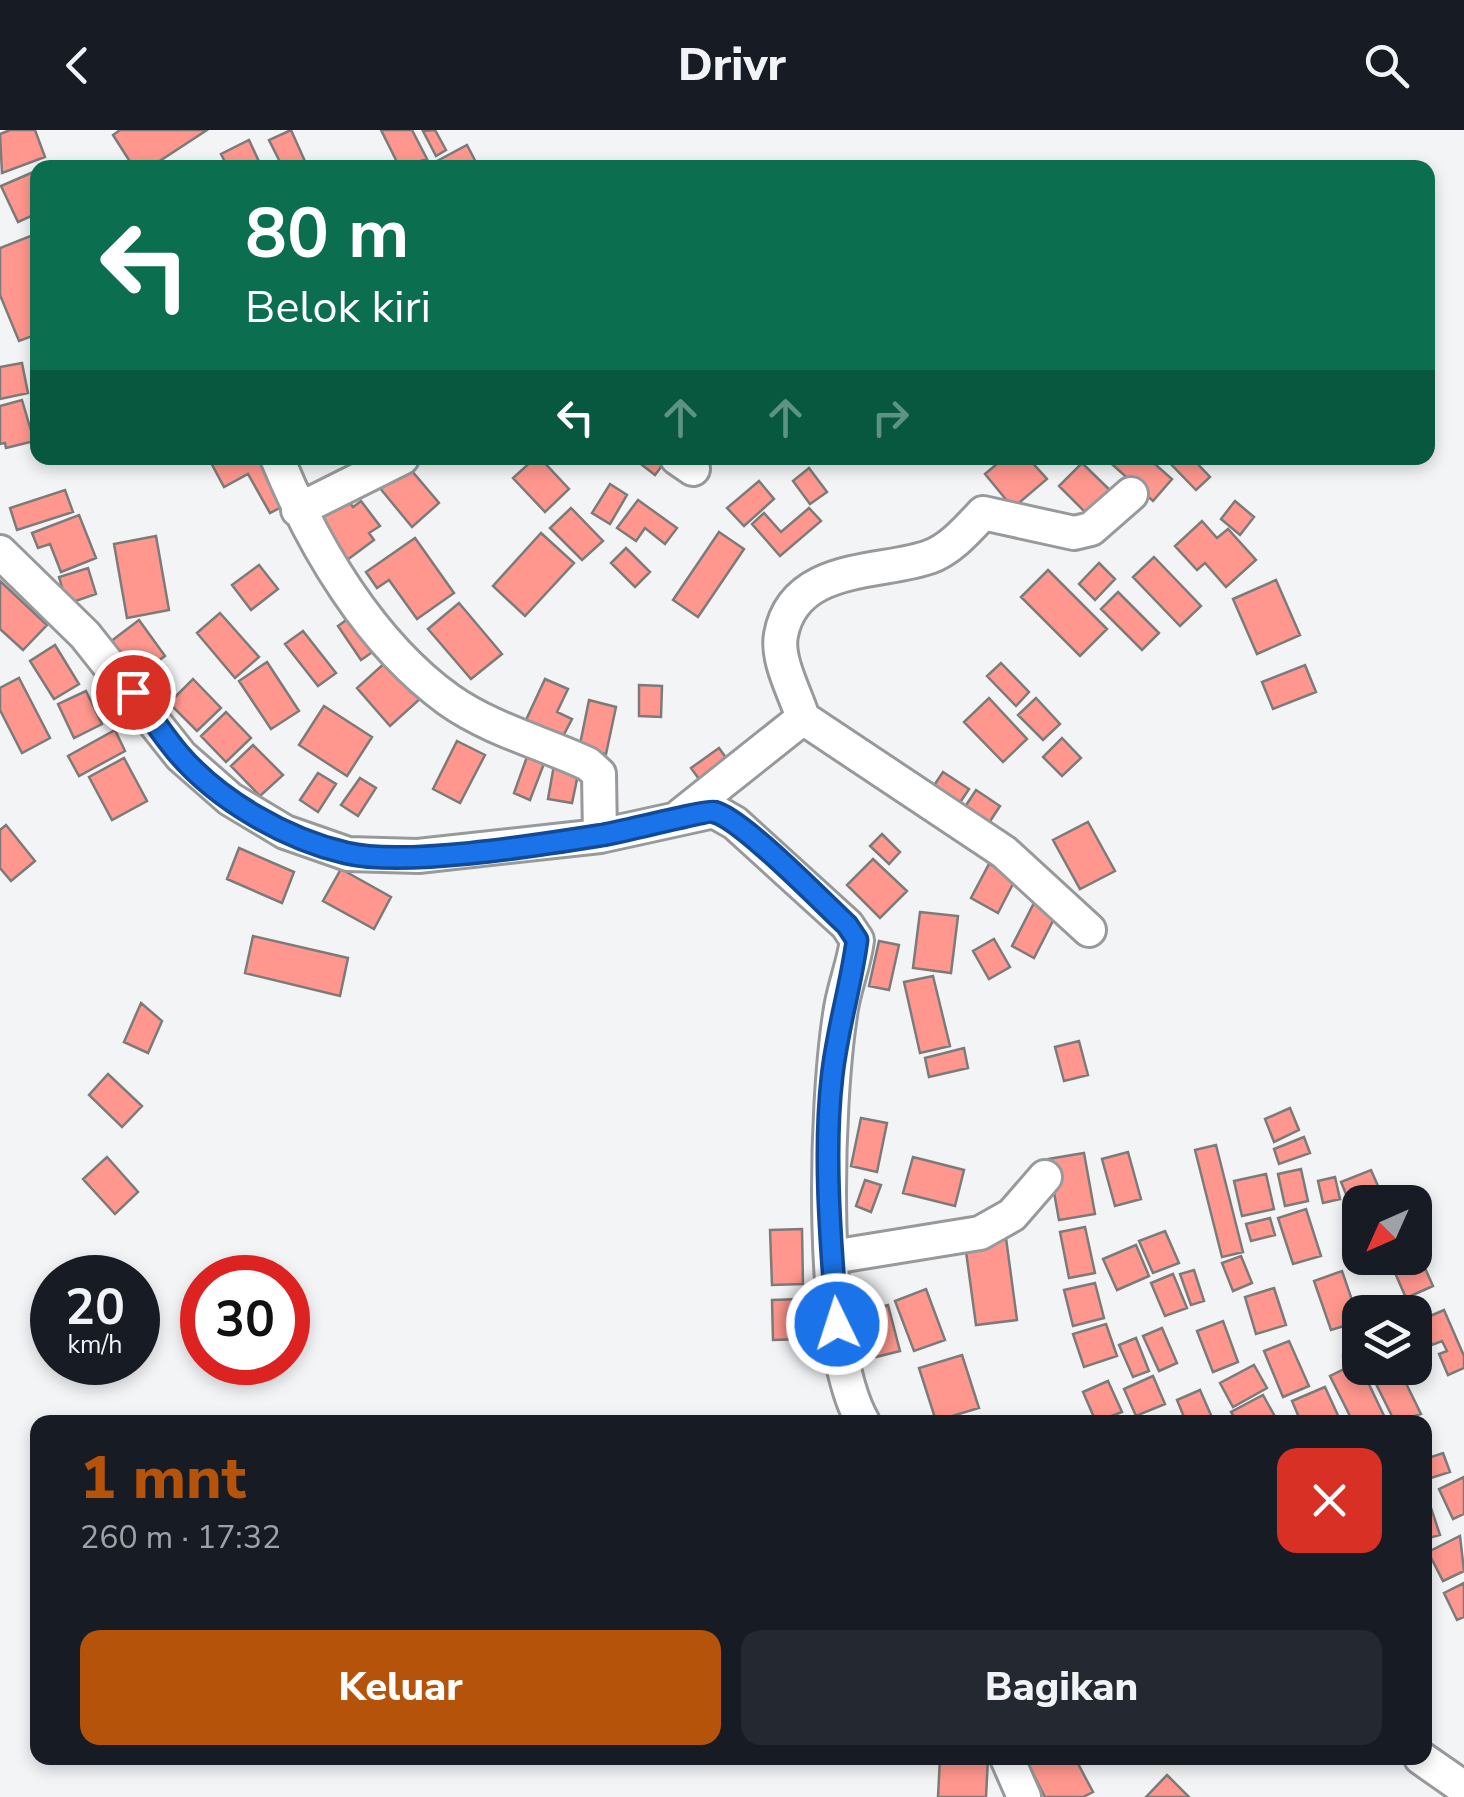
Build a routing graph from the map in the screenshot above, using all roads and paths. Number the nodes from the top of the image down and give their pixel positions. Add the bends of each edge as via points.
1 (280, 465) edge
2 (388, 465) edge
3 (1131, 494) dead end
4 (298, 510) junction
5 (0, 552) edge
6 (803, 718) junction
7 (664, 825) junction
8 (600, 836) junction
9 (1089, 930) dead end
10 (1045, 1176) dead end
11 (832, 1257) junction
12 (859, 1415) edge
13 (1010, 1765) edge
14 (1430, 1765) edge
15 (1464, 1788) edge
16 (1024, 1797) edge

1 - 4 street
2 - 4 street
3 - 6 street via 1091,529 1074,533 983,513 939,553 860,568 822,585 798,602 781,635
4 - 8 street via 365,614 408,665 480,718 599,774
5 - 8 street via 84,635 180,756 230,799 285,832 348,854 418,856
6 - 7 street via 705,800
6 - 9 street via 1004,852
7 - 8 street
7 - 11 street via 706,811 723,815 857,940 831,1083
10 - 11 street via 1012,1215 980,1233
11 - 12 street via 840,1358
13 - 16 street
14 - 15 street

